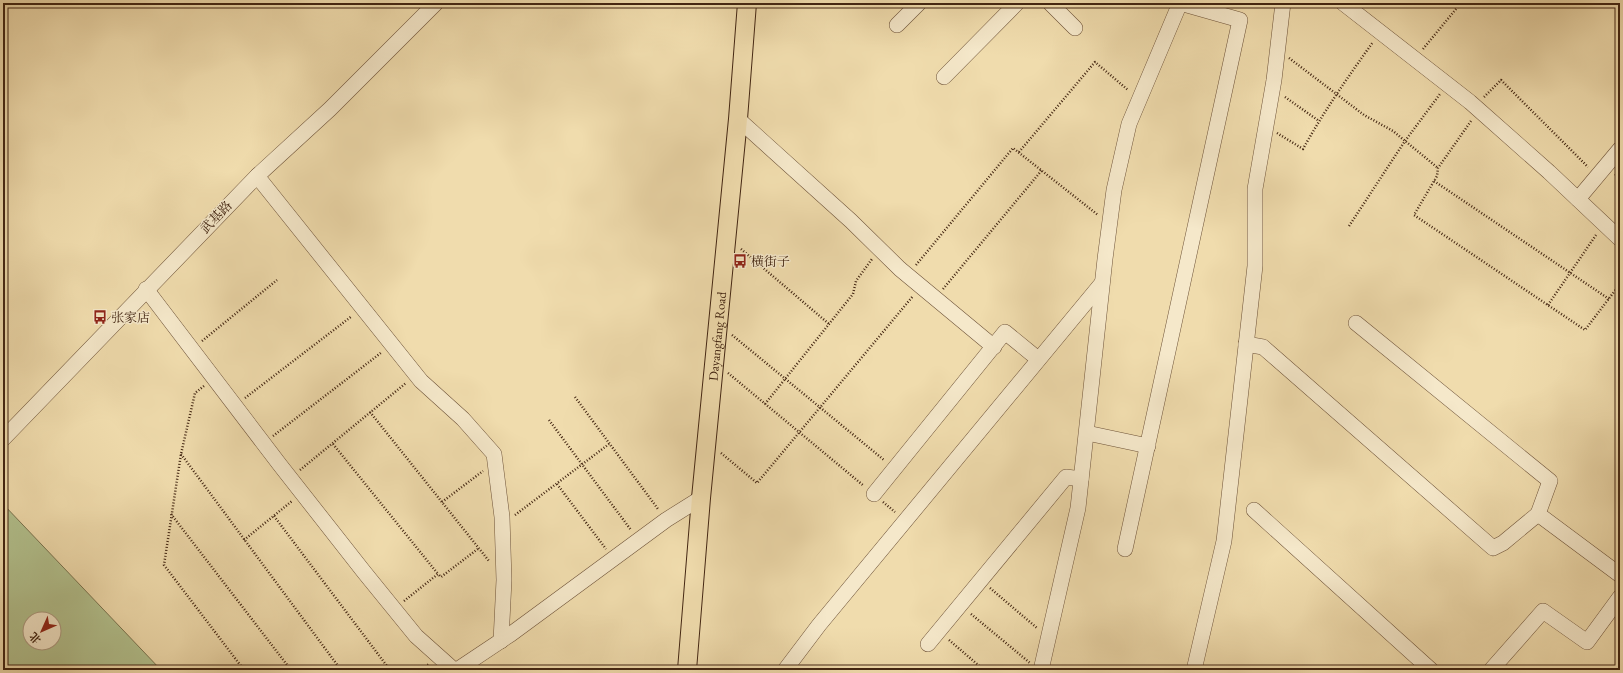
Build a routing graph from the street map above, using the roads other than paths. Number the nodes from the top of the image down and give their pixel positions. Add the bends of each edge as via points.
1 (436, 3) edge
2 (747, 3) edge
3 (919, 3) edge
4 (1017, 3) edge
5 (1050, 3) edge
6 (1180, 3) edge
7 (1283, 3) edge
8 (1342, 3) edge
9 (897, 25) dead end
10 (1075, 28) dead end
11 (944, 76) dead end
12 (738, 119) junction
13 (1620, 149) edge
14 (257, 176) junction
15 (1578, 200) junction
16 (1620, 239) edge
17 (1102, 282) junction
18 (146, 289) junction
19 (1356, 323) dead end
20 (1246, 344) junction
21 (994, 347) junction
22 (1038, 359) junction
23 (1087, 433) junction
24 (3, 439) edge
25 (1148, 446) junction
26 (1082, 479) junction
27 (874, 494) road end
28 (701, 498) junction
29 (1254, 510) dead end
30 (1538, 514) junction
31 (1126, 549) dead end
32 (1620, 575) edge
33 (1620, 597) edge
34 (501, 641) junction
35 (928, 644) dead end
36 (1037, 667) edge
37 (456, 670) edge
38 (687, 670) edge
39 (785, 670) edge
40 (1194, 670) edge
41 (1430, 670) edge
42 (1491, 670) edge

1 - 14 street, 武基路 via 330,109
2 - 12 main road, Dayangfang Road
3 - 9 street
4 - 11 street
5 - 10 street
6 - 17 street via 1129,124 1114,190
6 - 25 street via 1240,20
7 - 20 street via 1273,88 1255,188 1255,266
8 - 15 street via 1478,108
12 - 21 street via 907,275
12 - 28 main road, Dayangfang Road
13 - 15 street
14 - 18 street, 武基路
14 - 34 street via 416,375 463,419 494,454 502,525 504,580
15 - 16 street
17 - 22 street
17 - 23 street
18 - 24 street, 武基路
18 - 37 street via 302,494 416,636
19 - 30 street via 1550,481
20 - 30 street via 1262,347 1493,548 1503,543
20 - 40 street via 1224,541
21 - 22 street via 1005,332
21 - 27 street
22 - 39 street via 819,625
23 - 25 street
23 - 26 street
25 - 31 street
26 - 35 street via 1066,478
26 - 36 street via 1078,508 1048,638
28 - 34 street via 638,540
28 - 38 main road, Dayangfang Road
29 - 41 street
30 - 32 street
33 - 42 street via 1587,642 1543,611
34 - 37 street

